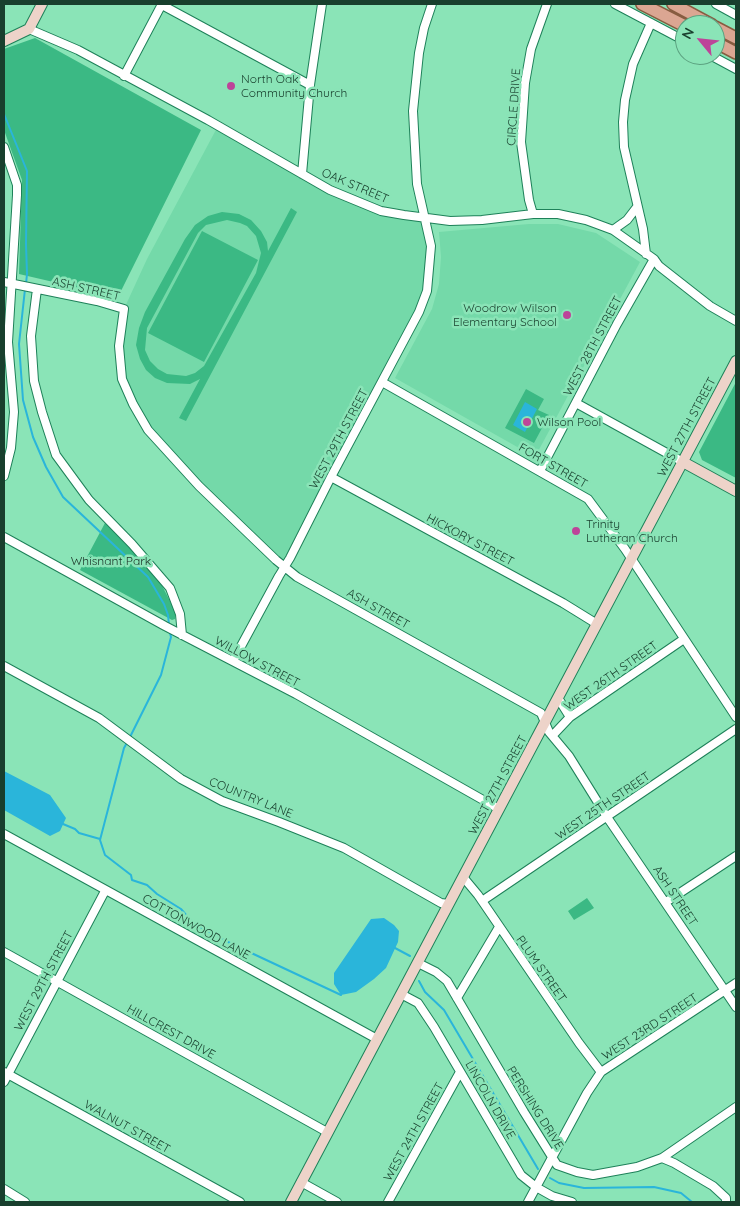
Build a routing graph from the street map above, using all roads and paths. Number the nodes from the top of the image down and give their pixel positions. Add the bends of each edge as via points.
1 (42, 4) edge
2 (162, 4) edge
3 (322, 4) edge
4 (432, 4) edge
5 (547, 4) edge
6 (615, 4) edge
7 (642, 4) edge
8 (673, 4) edge
9 (716, 4) edge
10 (694, 15) edge
11 (736, 15) edge
12 (675, 21) edge
13 (651, 23) junction
14 (29, 29) junction
15 (725, 32) edge
16 (675, 36) edge
17 (736, 38) edge
18 (4, 41) edge
19 (725, 48) edge
20 (736, 54) edge
21 (124, 76) junction
22 (310, 85) junction
23 (4, 147) edge
24 (7, 165) edge
25 (302, 174) junction
26 (638, 207) junction
27 (533, 214) junction
28 (424, 218) junction
29 (612, 230) junction
30 (646, 254) junction
31 (654, 259) junction
32 (4, 282) edge
33 (13, 284) junction
34 (37, 289) junction
35 (736, 321) edge
36 (736, 361) edge
37 (382, 382) junction
38 (576, 403) junction
39 (682, 462) junction
40 (540, 471) junction
41 (4, 476) edge
42 (331, 477) junction
43 (736, 491) edge
44 (4, 537) edge
45 (631, 560) junction
46 (286, 567) junction
47 (597, 624) junction
48 (180, 634) junction
49 (684, 639) junction
50 (233, 661) junction
51 (4, 666) edge
52 (558, 698) junction
53 (570, 717) junction
54 (736, 717) edge
55 (545, 722) junction
56 (736, 729) edge
57 (553, 735) junction
58 (499, 809) junction
59 (607, 817) junction
60 (4, 834) edge
61 (736, 856) edge
62 (463, 878) junction
63 (105, 891) junction
64 (482, 901) junction
65 (666, 902) junction
66 (448, 904) junction
67 (500, 927) junction
68 (4, 952) edge
69 (418, 962) junction
70 (57, 981) junction
71 (736, 983) edge
72 (725, 991) junction
73 (401, 994) junction
74 (457, 998) junction
75 (736, 1007) edge
76 (377, 1039) junction
77 (460, 1072) junction
78 (602, 1072) junction
79 (6, 1073) edge
80 (4, 1082) edge
81 (736, 1107) edge
82 (327, 1132) junction
83 (552, 1157) junction
84 (662, 1158) junction
85 (301, 1182) junction
86 (536, 1187) junction
87 (4, 1190) edge
88 (728, 1201) edge
89 (25, 1202) edge
90 (240, 1202) edge
91 (291, 1202) edge
92 (337, 1202) edge
93 (388, 1202) edge
94 (528, 1202) edge
95 (572, 1202) edge

1 - 14 main road
2 - 21 street
2 - 22 street
3 - 22 street
4 - 28 street, WEST 29TH STREET via 419,53 413,111 417,184
5 - 27 street, CIRCLE DRIVE via 531,49 521,142
6 - 13 street
7 - 12 main road
8 - 10 main road
9 - 11 street
13 - 16 street
13 - 26 street via 633,64 623,122 624,147
14 - 18 main road
14 - 21 street, OAK STREET via 78,50
15 - 17 main road
19 - 20 main road
21 - 25 street, OAK STREET
22 - 25 street
23 - 24 street
24 - 33 street via 17,185
25 - 28 street, OAK STREET via 330,190 381,211
26 - 29 street
26 - 30 street
27 - 28 street, OAK STREET via 482,220
27 - 29 street, OAK STREET via 558,214
28 - 37 street, WEST 29TH STREET via 431,246 427,291
29 - 30 street, OAK STREET
30 - 31 street, OAK STREET
31 - 35 street, OAK STREET via 710,306
31 - 38 street, WEST 28TH STREET
32 - 33 street, ASH STREET
33 - 34 street, ASH STREET
33 - 41 street via 8,342 14,412 11,448
34 - 46 street, ASH STREET via 124,309 119,346 122,379 148,430 194,480
34 - 48 street via 31,336 34,381 56,455 89,500 170,588 180,614
36 - 39 main road, WEST 27TH STREET
37 - 40 street, FORT STREET
37 - 42 street, WEST 29TH STREET
38 - 39 street
38 - 40 street, WEST 28TH STREET
39 - 43 main road
39 - 45 main road, WEST 27TH STREET
40 - 45 street, FORT STREET via 588,499
42 - 46 street, WEST 29TH STREET
42 - 47 street, HICKORY STREET
44 - 48 street, WILLOW STREET
45 - 47 main road, WEST 27TH STREET
45 - 49 street, FORT STREET
46 - 50 street, WEST 29TH STREET
46 - 55 street, ASH STREET via 300,578 541,713
47 - 52 main road, WEST 27TH STREET
48 - 50 street, WILLOW STREET
49 - 53 street, WEST 26TH STREET
49 - 54 street, FORT STREET
50 - 58 street, WILLOW STREET
51 - 66 street, COUNTRY LANE via 99,718 181,779 222,801 344,848 440,903
52 - 53 street
52 - 55 main road, WEST 27TH STREET
53 - 57 street, WEST 26TH STREET
55 - 57 street, ASH STREET
55 - 58 main road, WEST 27TH STREET
56 - 59 street, WEST 25TH STREET
57 - 59 street, ASH STREET
58 - 62 main road, WEST 27TH STREET
59 - 64 street, WEST 25TH STREET
59 - 65 street, ASH STREET
60 - 63 street, COTTONWOOD LANE
61 - 65 street
62 - 64 street, PLUM STREET
62 - 66 main road, WEST 27TH STREET
63 - 70 street, WEST 29TH STREET
63 - 76 street, COTTONWOOD LANE
64 - 67 street, PLUM STREET
65 - 72 street, ASH STREET
66 - 69 main road, WEST 27TH STREET
67 - 74 street
67 - 78 street, PLUM STREET
68 - 70 street, HILLCREST DRIVE
69 - 73 main road, WEST 27TH STREET
69 - 74 street, PERSHING DRIVE via 447,981
70 - 79 street, WEST 29TH STREET
70 - 82 street, HILLCREST DRIVE
71 - 72 street, WEST 23RD STREET
72 - 75 street, ASH STREET
72 - 78 street, WEST 23RD STREET
73 - 76 main road, WEST 27TH STREET
73 - 77 street, LINCOLN DRIVE via 418,1003
74 - 83 street, PERSHING DRIVE
76 - 82 main road, WEST 27TH STREET
77 - 86 street, LINCOLN DRIVE via 521,1175
77 - 93 street, WEST 24TH STREET
78 - 83 street, WEST 23RD STREET
79 - 80 street, WEST 29TH STREET
79 - 90 street, WALNUT STREET
81 - 84 street, PERSHING DRIVE
82 - 85 main road, WEST 27TH STREET
83 - 84 street, PERSHING DRIVE via 557,1165 593,1175 637,1167
83 - 86 street, WEST 23RD STREET
84 - 88 street via 713,1186
85 - 91 main road, WEST 27TH STREET
85 - 92 street
86 - 94 street, WEST 23RD STREET
86 - 95 street, LINCOLN DRIVE
87 - 89 street

